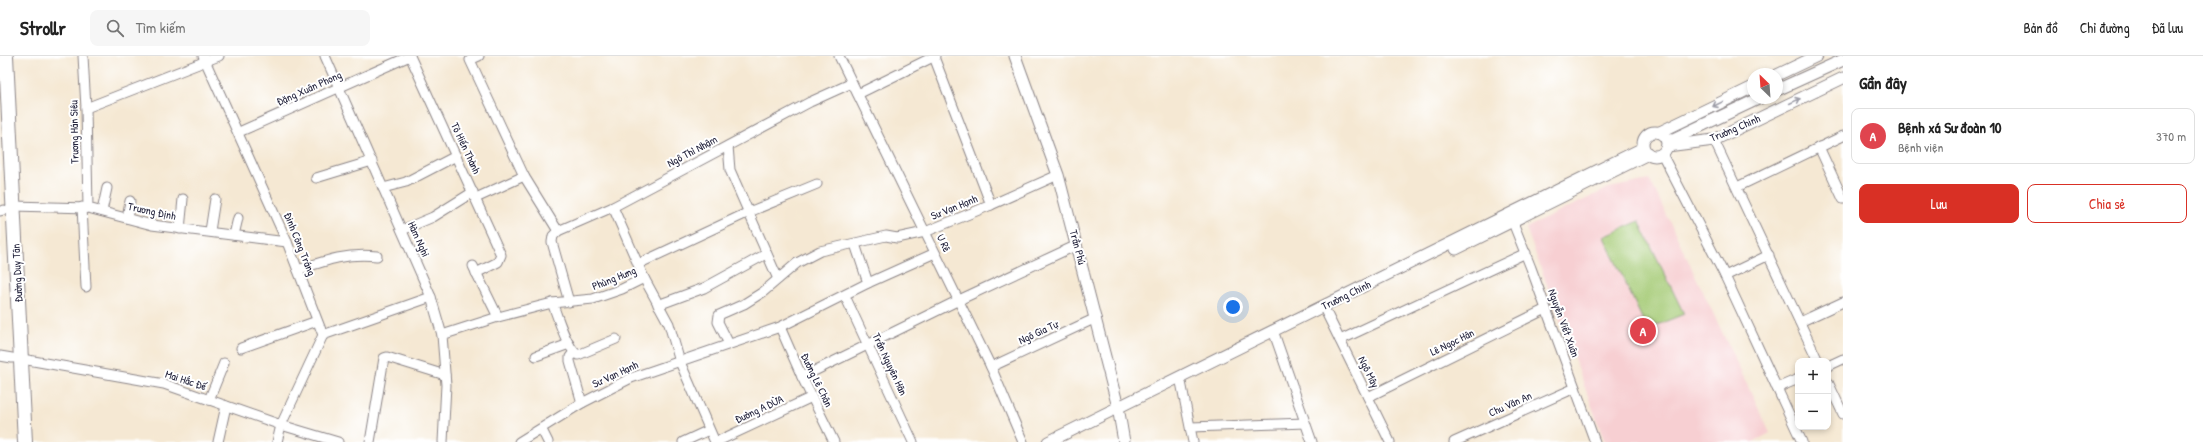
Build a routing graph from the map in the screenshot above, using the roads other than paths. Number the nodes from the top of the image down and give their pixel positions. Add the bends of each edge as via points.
1 (83, 56) edge
2 (219, 56) edge
3 (325, 56) edge
4 (410, 56) edge
5 (479, 56) edge
6 (839, 56) edge
7 (934, 56) edge
8 (1015, 56) edge
9 (1817, 56) edge
10 (6, 58) edge
11 (205, 59) edge
12 (1842, 63) edge
13 (1783, 72) edge
14 (1843, 78) edge
15 (852, 82) junction
16 (339, 88) junction
17 (1783, 88) edge
18 (1747, 90) edge
19 (858, 94) junction
20 (1748, 104) edge
21 (86, 108) junction
22 (0, 120) edge
23 (239, 132) junction
24 (1660, 132) junction
25 (1843, 136) edge
26 (1714, 140) junction
27 (728, 146) junction
28 (1666, 147) junction
29 (1819, 147) junction
30 (1646, 151) junction
31 (456, 156) junction
32 (372, 161) junction
33 (1058, 175) junction
34 (524, 176) junction
35 (316, 178) dead end
36 (817, 184) dead end
37 (1737, 187) junction
38 (107, 188) dead end
39 (383, 188) junction
40 (474, 195) junction
41 (183, 199) dead end
42 (215, 199) dead end
43 (1843, 199) edge
44 (130, 201) dead end
45 (991, 205) junction
46 (85, 207) junction
47 (613, 207) junction
48 (6, 209) edge
49 (102, 211) junction
50 (749, 212) junction
51 (1511, 217) junction
52 (127, 218) junction
53 (238, 218) dead end
54 (180, 228) junction
55 (402, 230) junction
56 (210, 231) junction
57 (558, 231) junction
58 (925, 232) junction
59 (234, 236) junction
60 (287, 242) junction
61 (855, 244) junction
62 (1077, 245) junction
63 (935, 253) junction
64 (1526, 253) junction
65 (766, 254) junction
66 (1769, 255) junction
67 (377, 256) dead end
68 (638, 264) junction
69 (298, 270) junction
70 (1725, 276) junction
71 (644, 278) junction
72 (778, 279) junction
73 (868, 283) junction
74 (86, 287) dead end
75 (845, 296) junction
76 (431, 297) junction
77 (959, 300) junction
78 (569, 302) junction
79 (1843, 302) edge
80 (552, 303) junction
81 (658, 305) junction
82 (1546, 309) junction
83 (1326, 312) junction
84 (498, 317) junction
85 (1096, 318) junction
86 (317, 321) junction
87 (1800, 322) junction
88 (780, 327) junction
89 (322, 335) junction
90 (442, 335) junction
91 (1275, 336) junction
92 (616, 339) dead end
93 (1340, 340) junction
94 (729, 344) junction
95 (867, 345) junction
96 (240, 348) dead end
97 (571, 348) junction
98 (536, 356) dead end
99 (11, 358) edge
100 (1817, 358) edge
101 (1843, 359) edge
102 (680, 362) junction
103 (224, 363) dead end
104 (1831, 365) edge
105 (992, 367) junction
106 (445, 375) junction
107 (802, 377) junction
108 (1795, 380) edge
109 (1181, 382) junction
110 (1575, 388) junction
111 (1777, 388) junction
112 (1831, 388) edge
113 (812, 397) junction
114 (1368, 397) junction
115 (209, 400) junction
116 (582, 403) junction
117 (226, 406) junction
118 (1119, 410) junction
119 (1843, 414) edge
120 (1305, 423) junction
121 (281, 425) junction
122 (1191, 426) junction
123 (542, 430) junction
124 (709, 430) junction
125 (16, 442) edge
126 (25, 442) edge
127 (218, 442) edge
128 (277, 442) edge
129 (338, 442) edge
130 (370, 442) edge
131 (443, 442) edge
132 (519, 442) edge
133 (548, 442) edge
134 (683, 442) edge
135 (715, 442) edge
136 (834, 442) edge
137 (913, 442) edge
138 (1023, 442) edge
139 (1048, 442) edge
140 (1060, 442) edge
141 (1124, 442) edge
142 (1193, 442) edge
143 (1312, 442) edge
144 (1390, 442) edge
145 (1454, 442) edge
146 (1595, 442) edge
147 (1802, 442) edge

1 - 21 street, Trương Hán Siêu
2 - 11 street
3 - 16 street, Hàm Nghi
4 - 16 street, Đặng Xuân Phong
4 - 31 street, Tô Hiến Thành
5 - 34 street via 470,60
6 - 15 street, U Rê
7 - 19 street
7 - 45 street
8 - 33 street, Trần Phú
9 - 13 street
10 - 48 main road, Đường Duy Tân
11 - 21 street
11 - 23 street, Đinh Công Tráng
12 - 17 street
26 -> 14 street, Trường Chinh
15 - 19 street, U Rê
15 - 27 street, Ngô Thì Nhậm
16 - 23 street, Đặng Xuân Phong
16 - 32 street, Hàm Nghi
18 -> 24 street
19 - 58 street, U Rê
20 - 28 street, Trường Chinh
21 - 46 street, Trương Hán Siêu
22 - 48 main road, Đường Duy Tân
23 - 60 street, Đinh Công Tráng
24 - 28 street
24 - 30 street via 1652,132 1646,136
25 - 29 street
26 - 28 street, Trường Chinh
26 - 37 street
27 - 47 street, Ngô Thì Nhậm
27 - 50 street via 730,170
28 - 30 street via 1656,156
28 - 70 street
29 - 37 street
29 - 43 street
30 - 51 street, Trường Chinh
31 - 39 street via 411,180
31 - 40 street, Tô Hiến Thành
32 - 35 street
32 - 39 street, Hàm Nghi
33 - 45 street, Sư Vạn Hạnh
33 - 62 street, Trần Phú
34 - 40 street
34 - 57 street
36 - 50 street
37 - 66 street
38 - 49 street
39 - 55 street, Hàm Nghi
40 - 55 street
40 - 84 street, Tô Hiến Thành via 500,250 501,258 498,262 474,269
41 - 54 street
42 - 56 street
44 - 52 street
45 - 58 street, Sư Vạn Hạnh
46 - 48 street, Trương Định
46 - 49 street, Trương Định
46 - 74 street, Trương Hán Siêu
47 - 57 street, Ngô Thì Nhậm
47 - 68 street
48 - 99 main road, Đường Duy Tân
49 - 52 street, Trương Định
50 - 65 street
50 - 68 street
51 - 64 street, Nguyễn Viết Xuân
51 - 83 street, Trường Chinh
51 - 118 street, Trường Chinh
52 - 54 street, Trương Định via 152,225
53 - 59 street
54 - 56 street, Trương Định
55 - 76 street, Hàm Nghi
56 - 59 street, Trương Định
57 - 78 street via 552,242
58 - 61 street, Sư Vạn Hạnh via 897,238 886,236
58 - 63 street, U Rê
59 - 60 street, Trương Định
60 - 69 street, Đinh Công Tráng
61 - 72 street, Sư Vạn Hạnh via 820,251 798,263
61 - 73 street
62 - 77 street
62 - 85 street, Trần Phú
63 - 73 street, Sư Vạn Hạnh
63 - 77 street, U Rê
64 - 82 street, Nguyễn Viết Xuân
64 - 93 street
65 - 72 street
65 - 81 street via 704,288
66 - 70 street
66 - 87 street
67 - 69 street via 341,256
68 - 71 street
69 - 86 street, Đinh Công Tráng
70 - 111 street
71 - 78 street, Phùng Hưng via 593,299
71 - 81 street, Phùng Hưng
72 - 94 street, Sư Vạn Hạnh via 744,304 719,315 718,322
73 - 75 street, Sư Vạn Hạnh
75 - 88 street, Sư Vạn Hạnh
75 - 95 street, Trần Nguyên Hãn
76 - 89 street
76 - 90 street, Hàm Nghi
77 - 95 street
77 - 105 street, U Rê
78 - 80 street, Phùng Hưng
79 - 87 street
80 - 84 street, Phùng Hưng
80 - 97 street
81 - 102 street, Phùng Hưng via 669,324
82 - 110 street, Nguyễn Viết Xuân
82 - 114 street, Lê Ngọc Hân
83 - 91 street, Trường Chinh
83 - 93 street, Ngô Mây
84 - 90 street, Phùng Hưng
85 - 105 street, Ngô Gia Tự
85 - 118 street, Trần Phú
86 - 89 street, Đinh Công Tráng
86 - 96 street
87 - 100 street
88 - 94 street, Sư Vạn Hạnh
88 - 107 street, Đường Lê Chân
89 - 121 street
90 - 106 street, Hàm Nghi
91 - 109 street, Trường Chinh
91 - 120 street
92 - 97 street via 578,355
93 - 114 street, Ngô Mây
94 - 102 street, Sư Vạn Hạnh
95 - 107 street
95 - 137 street, Trần Nguyên Hãn
97 - 98 street
97 - 116 street via 570,361
99 - 115 street, Mai Hắc Đế via 164,384
99 - 125 main road, Đường Duy Tân
99 - 126 main road, Đường Duy Tân
101 - 104 street
102 - 116 street, Sư Vạn Hạnh via 631,378
102 - 124 street, Phùng Hưng
103 - 115 street
105 - 138 street, U Rê
106 - 130 street via 384,358
106 - 131 street, Hàm Nghi
107 - 113 street, Đường Lê Chân
108 - 111 street
109 - 118 street, Trường Chinh
109 - 122 street
110 - 145 street, Chu Văn An
110 - 146 street, Nguyễn Viết Xuân
111 - 147 street
112 - 119 street
113 - 135 street, Đường A DỪA
113 - 136 street, Đường Lê Chân
114 - 144 street, Ngô Mây
115 - 117 street, Mai Hắc Đế
116 - 123 street, Sư Vạn Hạnh
117 - 121 street, Mai Hắc Đế
117 - 127 street
118 - 139 street, Trường Chinh
118 - 140 street, Trường Chinh
118 - 141 street, Trần Phú
120 - 122 street
120 - 143 street
121 - 128 street
121 - 129 street, Mai Hắc Đế
122 - 142 street
123 - 132 street, Sư Vạn Hạnh
123 - 133 street
124 - 134 street
124 - 135 street, Phùng Hưng

